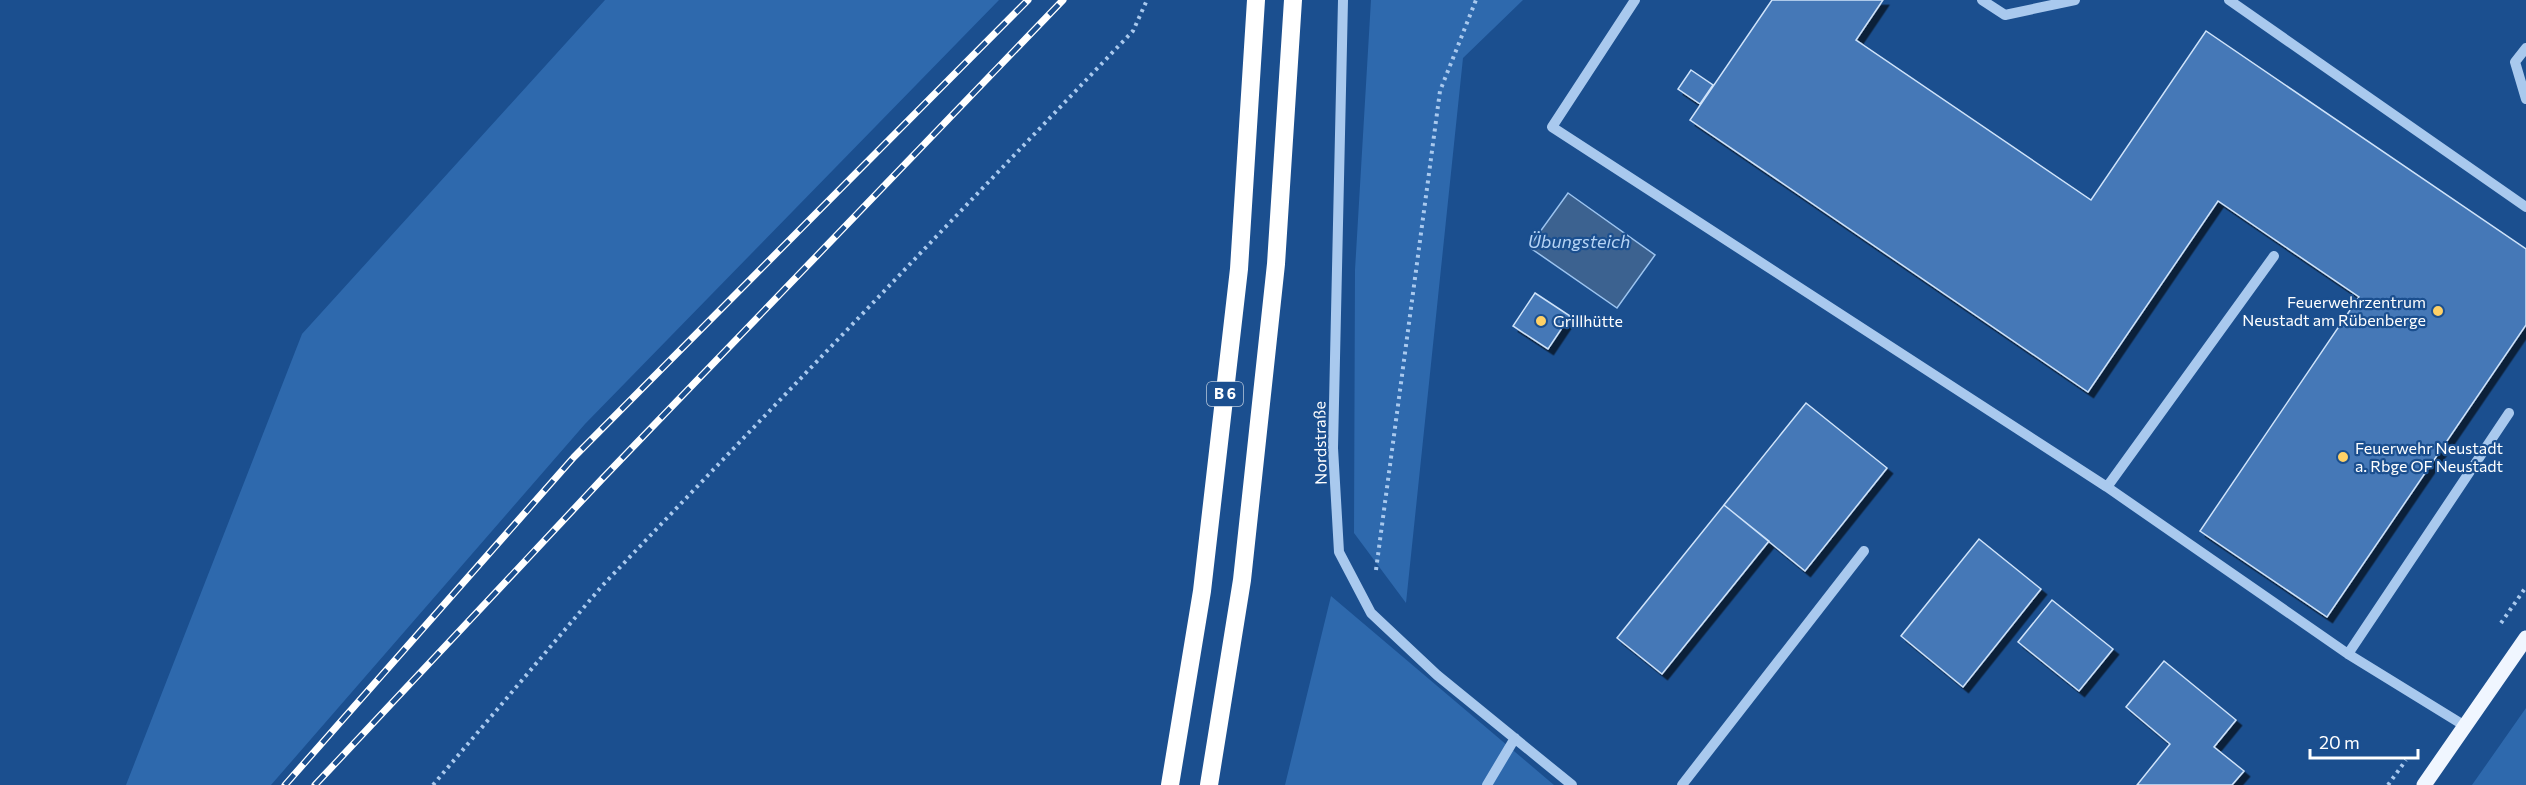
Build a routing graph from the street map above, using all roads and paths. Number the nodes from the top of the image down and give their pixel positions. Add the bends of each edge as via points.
1 (1147, 0) edge
2 (1256, 0) edge
3 (1293, 0) edge
4 (1343, 0) edge
5 (1476, 0) edge
6 (1635, 0) edge
7 (1982, 0) edge
8 (2075, 0) edge
9 (2229, 0) edge
10 (2526, 48) edge
11 (2526, 99) edge
12 (2526, 207) edge
13 (2274, 256) dead end
14 (2509, 413) dead end
15 (2107, 487) junction
16 (1864, 551) dead end
17 (1371, 613) junction
18 (2526, 638) edge
19 (2348, 654) junction
20 (2465, 726) junction
21 (1515, 738) junction
22 (433, 785) edge
23 (1170, 785) edge
24 (1209, 785) edge
25 (1487, 785) edge
26 (1572, 785) edge
27 (1682, 785) edge
28 (2424, 785) edge

1 - 22 path via 1133,31 602,586
2 - 23 highway, B 6 via 1239,269 1202,591
3 - 24 highway, B 6 via 1276,264 1242,580
4 - 17 street, Nordstraße via 1333,448 1339,552
5 - 17 path via 1440,91
6 - 15 street via 1552,127
7 - 8 street via 2005,15
9 - 12 street
10 - 11 street via 2516,62
13 - 15 street
14 - 19 street
15 - 19 street
16 - 27 street
17 - 21 street, Nordstraße via 1437,675
18 - 20 main road
19 - 20 street
20 - 28 main road
21 - 25 street
21 - 26 street, Nordstraße

